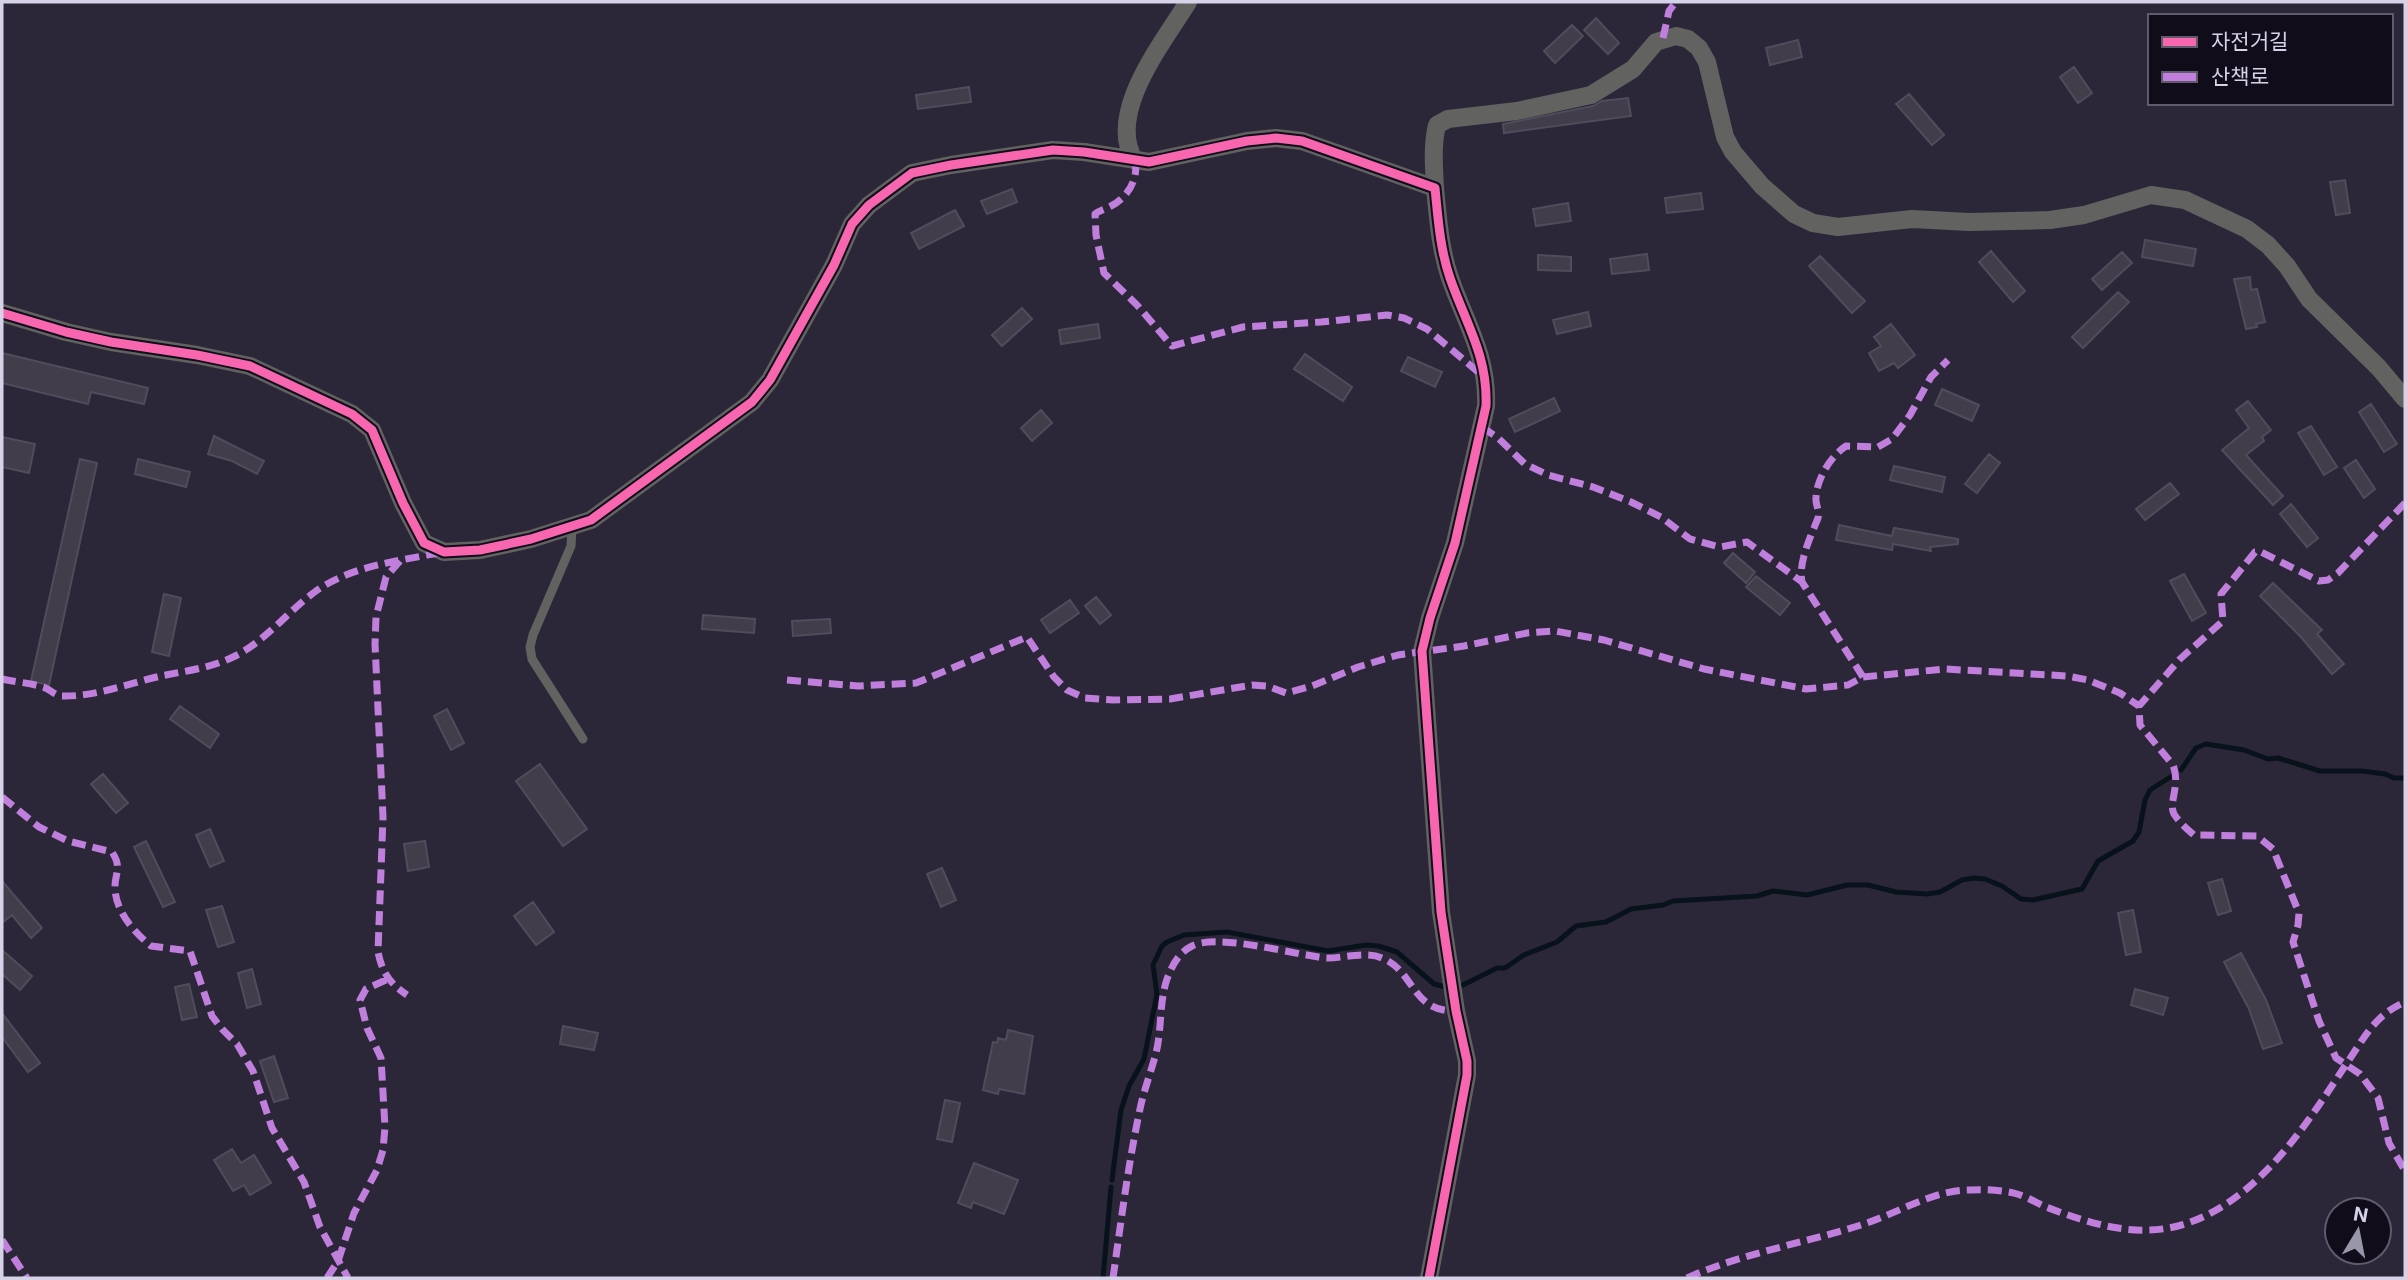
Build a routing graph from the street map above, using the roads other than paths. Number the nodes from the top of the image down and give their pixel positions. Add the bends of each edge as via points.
1 (1188, 2) edge
2 (1135, 161) junction
3 (1435, 188) junction
4 (2, 313) edge
5 (2405, 399) edge
6 (572, 528) junction
7 (583, 739) dead end
8 (1429, 1278) edge

1 - 2 street via 1129,106 1125,140
2 - 3 street via 1276,138 1303,141
2 - 6 street via 1053,150 928,169 892,186 852,224 770,380 752,402 620,501
3 - 5 street via 1437,125 1448,119 1517,111 1591,95 1633,69 1656,42 1676,36 1699,48 1707,62 1733,152 1794,214 1838,227 1912,219 2050,220 2151,195 2185,200 2247,229 2268,245 2309,299
3 - 8 street via 1449,276 1483,364 1487,388 1455,543 1422,651 1441,912 1467,1061
4 - 6 street via 111,342 250,366 352,414 372,430 424,543 444,552 480,550
6 - 7 lane via 571,546 530,647 532,659

